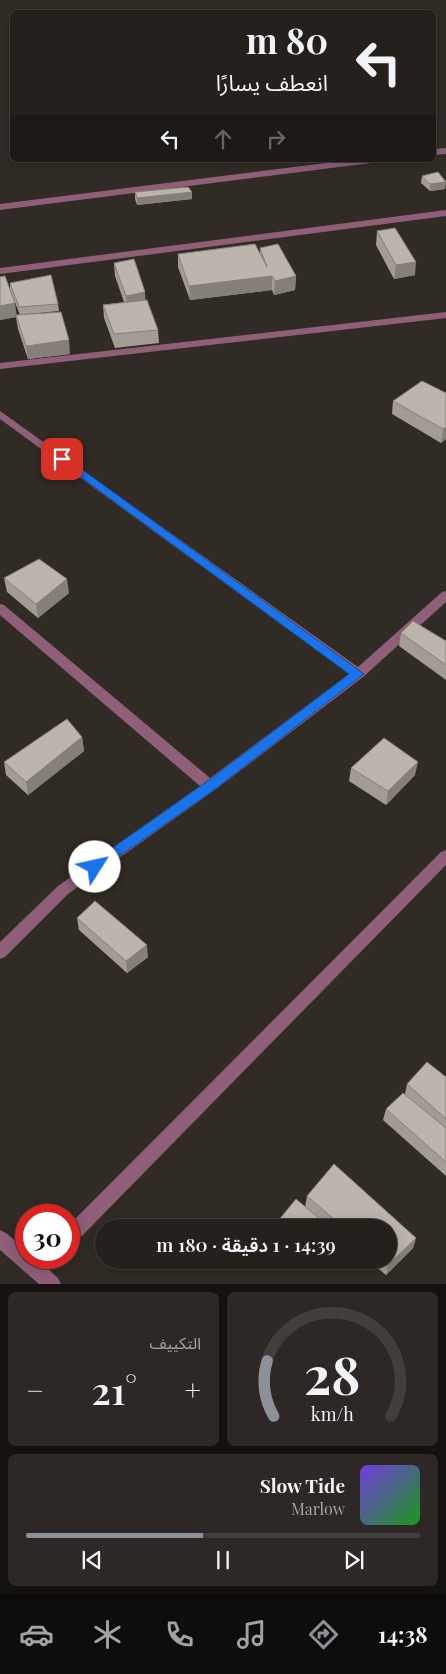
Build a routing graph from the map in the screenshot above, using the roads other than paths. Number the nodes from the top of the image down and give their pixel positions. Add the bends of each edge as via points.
1 (355, 162) edge
2 (0, 206) edge
3 (446, 213) edge
4 (0, 271) edge
5 (446, 315) edge
6 (0, 366) edge
7 (0, 414) edge
8 (446, 595) edge
9 (0, 608) edge
10 (358, 674) junction
11 (210, 786) junction
12 (446, 856) edge
13 (0, 952) edge
14 (80, 1226) edge
15 (0, 1239) edge
16 (36, 1270) joint
17 (52, 1284) edge

1 - 2 street
3 - 4 street
5 - 6 street
7 - 10 street
8 - 10 street
9 - 11 street
10 - 11 street
11 - 13 street via 63,890
12 - 14 street
15 - 16 street
16 - 17 street

